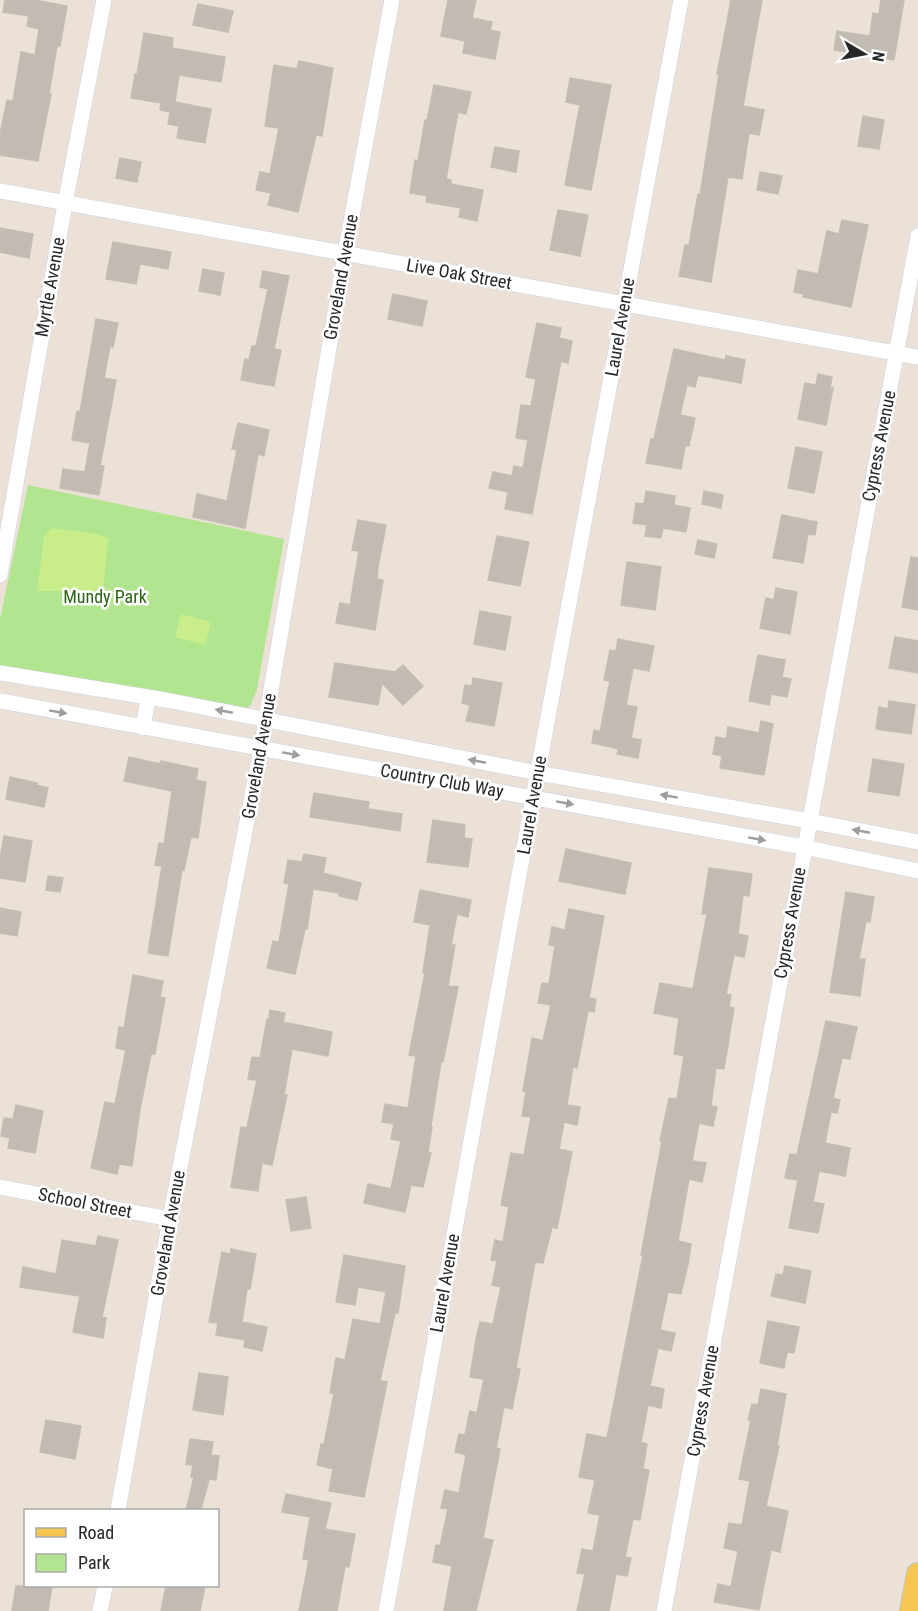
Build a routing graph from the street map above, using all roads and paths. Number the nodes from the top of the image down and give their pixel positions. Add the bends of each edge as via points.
1 (104, 0) edge
2 (392, 0) edge
3 (681, 0) edge
4 (0, 191) edge
5 (65, 204) junction
6 (918, 236) edge
7 (345, 254) junction
8 (625, 303) junction
9 (897, 353) junction
10 (918, 357) edge
11 (0, 575) edge
12 (0, 673) edge
13 (148, 698) junction
14 (0, 701) edge
15 (266, 719) junction
16 (143, 728) junction
17 (261, 749) junction
18 (538, 773) junction
19 (533, 798) junction
20 (810, 820) junction
21 (918, 842) edge
22 (804, 847) junction
23 (918, 871) edge
24 (0, 1187) edge
25 (170, 1219) junction
26 (118, 1509) edge
27 (918, 1574) edge
28 (105, 1587) edge
29 (100, 1611) edge
30 (386, 1611) edge
31 (664, 1611) edge
32 (911, 1611) edge

1 - 5 street, Myrtle Avenue
2 - 7 street, Groveland Avenue
3 - 8 street, Laurel Avenue
4 - 5 street, Live Oak Street
5 - 7 street, Live Oak Street
5 - 11 street, Myrtle Avenue
6 - 9 street, Cypress Avenue
7 - 8 street, Live Oak Street
7 - 15 street, Groveland Avenue
8 - 9 street, Live Oak Street
8 - 18 street, Laurel Avenue
9 - 10 street, Live Oak Street
9 - 20 street, Cypress Avenue
12 - 13 street, Country Club Way
15 -> 13 street, Country Club Way
13 - 16 street
14 -> 16 street, Country Club Way
15 - 17 street, Groveland Avenue
18 -> 15 street, Country Club Way
16 - 17 street, Country Club Way
17 -> 19 street, Country Club Way
17 - 25 street, Groveland Avenue
18 - 19 street, Laurel Avenue
20 -> 18 street, Country Club Way
19 -> 22 street, Country Club Way
19 - 30 street, Laurel Avenue
21 -> 20 street, Country Club Way
20 - 22 street, Cypress Avenue
22 - 23 street, Country Club Way
22 - 31 street, Cypress Avenue
24 - 25 street, School Street
25 - 26 street, Groveland Avenue
27 - 32 main road
28 - 29 street

